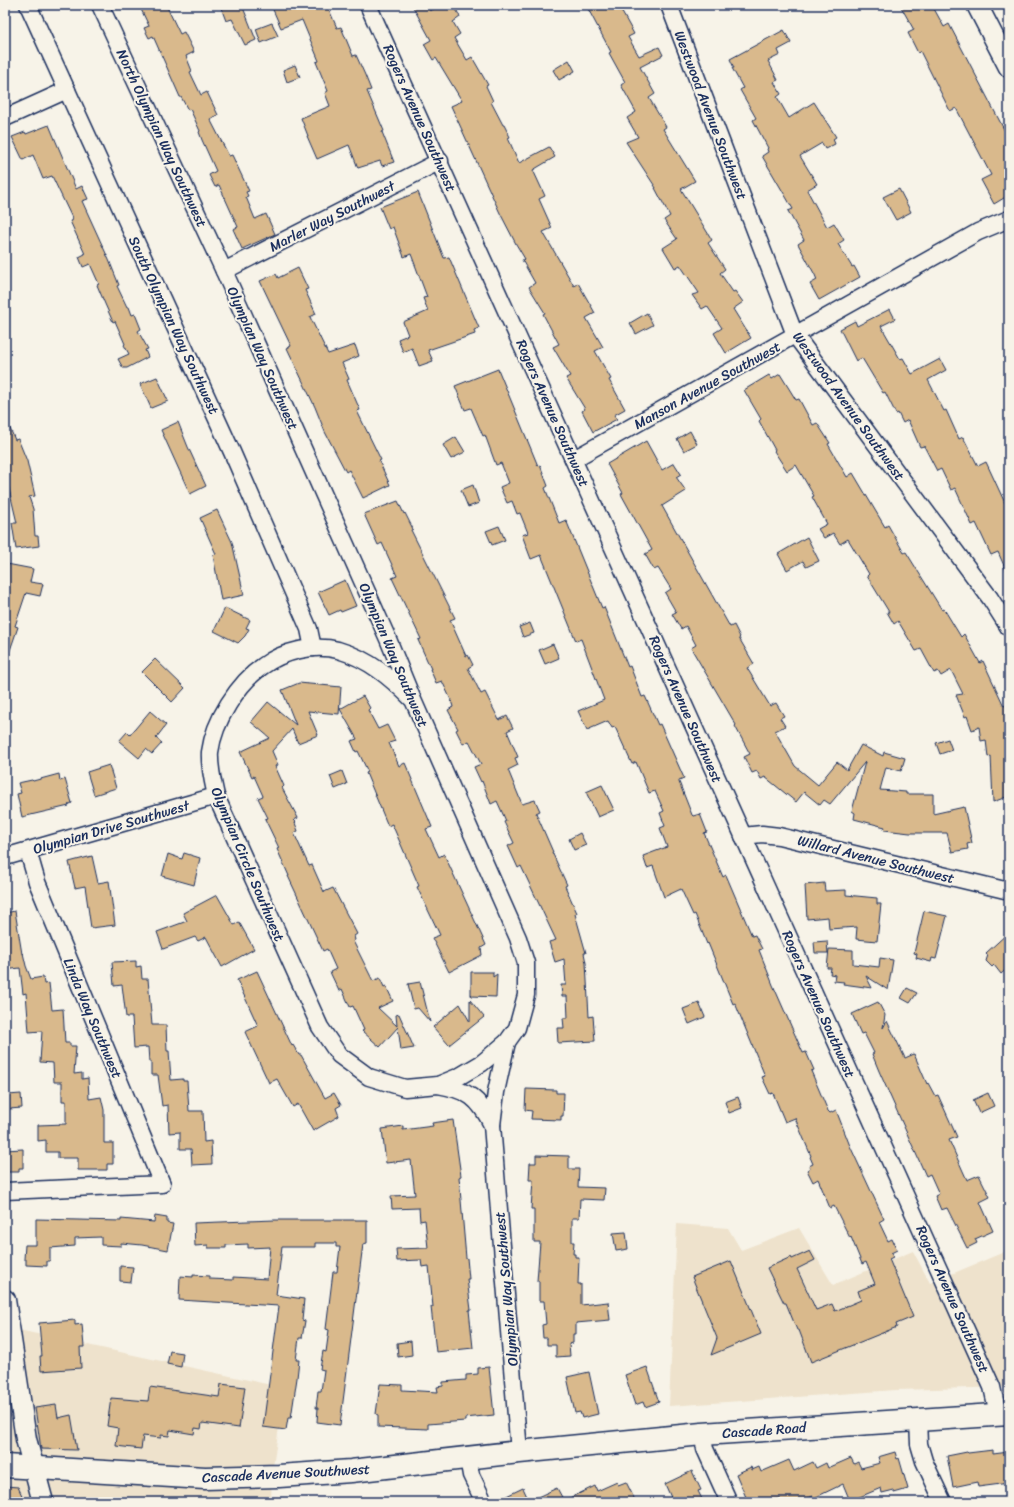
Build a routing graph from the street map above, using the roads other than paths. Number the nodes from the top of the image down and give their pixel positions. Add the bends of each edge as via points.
1 (28, 5) edge
2 (100, 5) edge
3 (368, 5) edge
4 (669, 5) edge
5 (977, 5) edge
6 (1009, 67) edge
7 (67, 90) junction
8 (5, 118) edge
9 (440, 161) junction
10 (1009, 219) edge
11 (224, 272) junction
12 (795, 335) junction
13 (574, 459) junction
14 (1009, 628) edge
15 (313, 648) junction
16 (413, 700) junction
17 (216, 796) junction
18 (743, 836) junction
19 (28, 851) junction
20 (5, 857) edge
21 (1009, 891) edge
22 (507, 1042) junction
23 (482, 1063) joint
24 (438, 1085) junction
25 (492, 1125) junction
26 (5, 1191) edge
27 (5, 1300) edge
28 (1003, 1414) edge
29 (918, 1419) junction
30 (702, 1434) junction
31 (519, 1452) junction
32 (468, 1458) junction
33 (5, 1466) edge
34 (34, 1468) junction
35 (43, 1502) edge
36 (484, 1502) edge
37 (729, 1502) edge
38 (943, 1502) edge

1 - 7 street, South Olympian Way Southwest
2 - 11 street, North Olympian Way Southwest
3 - 9 street, Rogers Avenue Southwest
4 - 12 street, Westwood Avenue Southwest
5 - 6 street
7 - 8 street
7 - 15 street, South Olympian Way Southwest via 236,459 309,629
9 - 11 street, Marler Way Southwest
9 - 13 street, Rogers Avenue Southwest
10 - 12 street, Manson Avenue Southwest via 978,232
11 - 16 street, Olympian Way Southwest
12 - 13 street, Manson Avenue Southwest
12 - 14 street, Westwood Avenue Southwest via 990,598
13 - 18 street, Rogers Avenue Southwest
15 - 16 street, Olympian Circle Southwest via 337,650 362,659 392,680
15 - 17 street, Olympian Circle Southwest via 287,653 263,665 246,681 226,708 216,729 210,752 211,775
16 - 22 street, Olympian Way Southwest via 518,938 526,963 526,994 516,1028
17 - 19 street, Olympian Drive Southwest
17 - 24 street, Olympian Circle Southwest via 320,1027 339,1055 369,1077 397,1086 405,1088
18 - 21 street, Willard Avenue Southwest via 779,836
18 - 28 street, Rogers Avenue Southwest
19 - 20 street, Olympian Drive Southwest
19 - 26 street, Linda Way Southwest via 37,882 162,1184
22 - 23 street, Olympian Way Southwest
22 - 25 street, Olympian Way Southwest
23 - 24 street, Olympian Circle Southwest
24 - 25 street, Olympian Way Southwest via 466,1092 483,1108
25 - 31 street, Olympian Way Southwest
27 - 34 street via 26,1439
28 - 29 main road, Cascade Road
29 - 30 main road, Cascade Road
29 - 38 street via 919,1444 924,1461
30 - 31 main road, Cascade Road
30 - 37 street via 705,1449
31 - 32 main road, Cascade Avenue Southwest
32 - 34 main road, Cascade Avenue Southwest via 351,1471 206,1478
32 - 36 street via 471,1475
33 - 34 main road, Cascade Avenue Southwest
34 - 35 street

